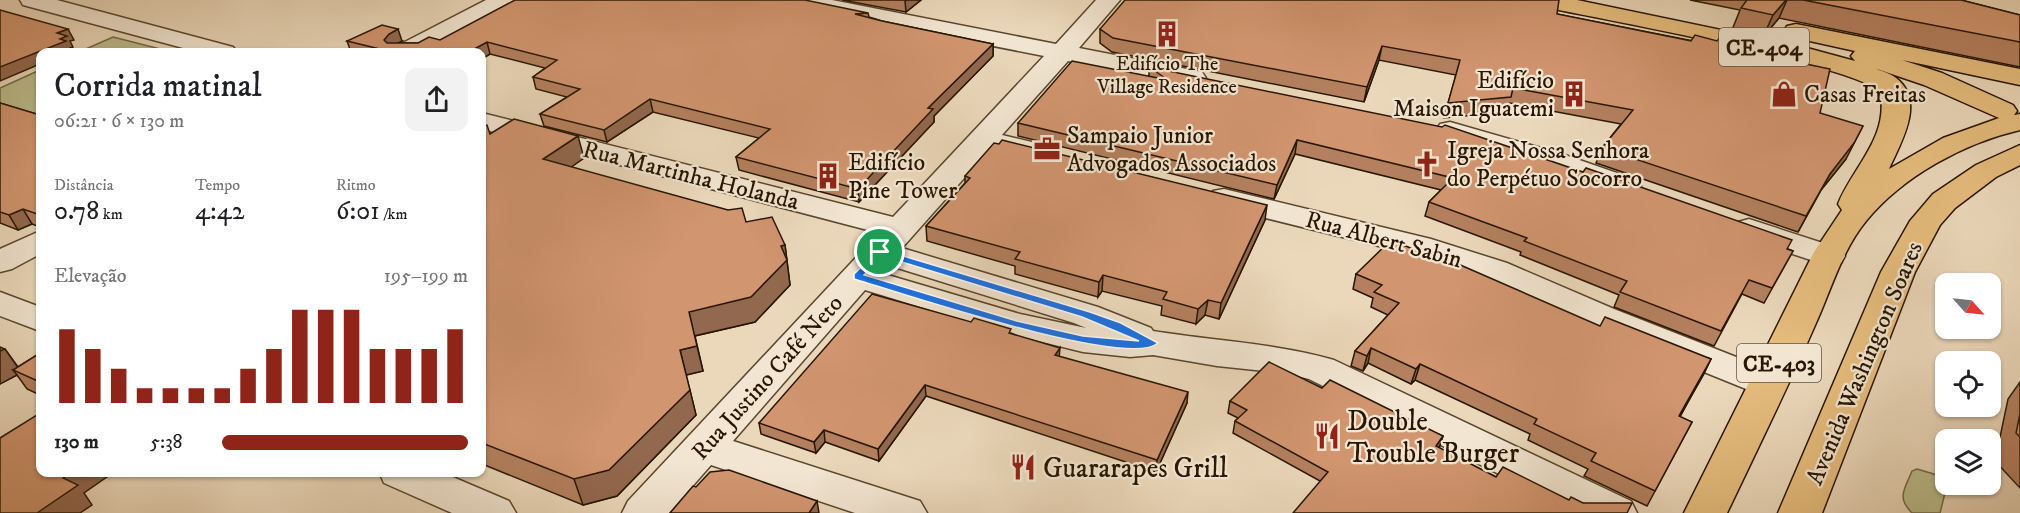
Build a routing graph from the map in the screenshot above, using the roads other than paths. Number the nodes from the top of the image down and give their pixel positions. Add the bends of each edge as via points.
1 (31, 0) edge
2 (504, 0) edge
3 (796, 0) edge
4 (1109, 0) edge
5 (1544, 0) edge
6 (1598, 0) edge
7 (1648, 0) edge
8 (209, 48) edge
9 (412, 48) edge
10 (1062, 52) junction
11 (2020, 77) edge
12 (1214, 82) edge
13 (486, 122) edge
14 (1424, 124) edge
15 (2012, 128) edge
16 (983, 139) junction
17 (1075, 160) edge
18 (1199, 191) edge
19 (1649, 194) edge
20 (1854, 215) junction
21 (1728, 221) edge
22 (36, 243) edge
23 (880, 253) junction
24 (1829, 256) junction
25 (0, 262) edge
26 (0, 303) edge
27 (36, 318) edge
28 (1769, 384) junction
29 (705, 447) junction
30 (411, 477) edge
31 (494, 513) edge
32 (643, 513) edge
33 (905, 513) edge
34 (1616, 513) edge
35 (1706, 513) edge
36 (1800, 513) edge

1 - 8 street
2 - 9 street
3 - 10 street
4 - 10 street, Rua Justino Café Neto
5 - 20 main road, CE-404 via 1807,56 1858,70 1886,83 1893,91 1897,107 1894,126 1873,172 1853,202
6 - 15 main road via 1862,56 1933,80
7 - 11 main road, CE-404
10 - 12 street
10 - 16 street, Rua Justino Café Neto
13 - 23 street, Rua Martinha Holanda
14 - 19 street via 1503,144
15 - 20 main road, CE-403 via 1941,149 1887,186
15 - 36 main road, Avenida Washington Soares / CE-403 via 1986,171 1944,201 1921,228 1898,272
16 - 17 street
16 - 23 street, Rua Justino Café Neto
18 - 28 street, Rua Albert Sabin via 1477,264
20 - 24 main road, CE-403
21 - 24 street
22 - 25 street
23 - 29 street, Rua Justino Café Neto
23 - 34 street, Rua Martinha Holanda via 1015,324 1083,340 1153,343 1285,360 1321,369
24 - 28 main road, CE-403
26 - 27 street
28 - 35 main road, CE-403
29 - 32 street, Rua Justino Café Neto
29 - 33 street
30 - 31 street

